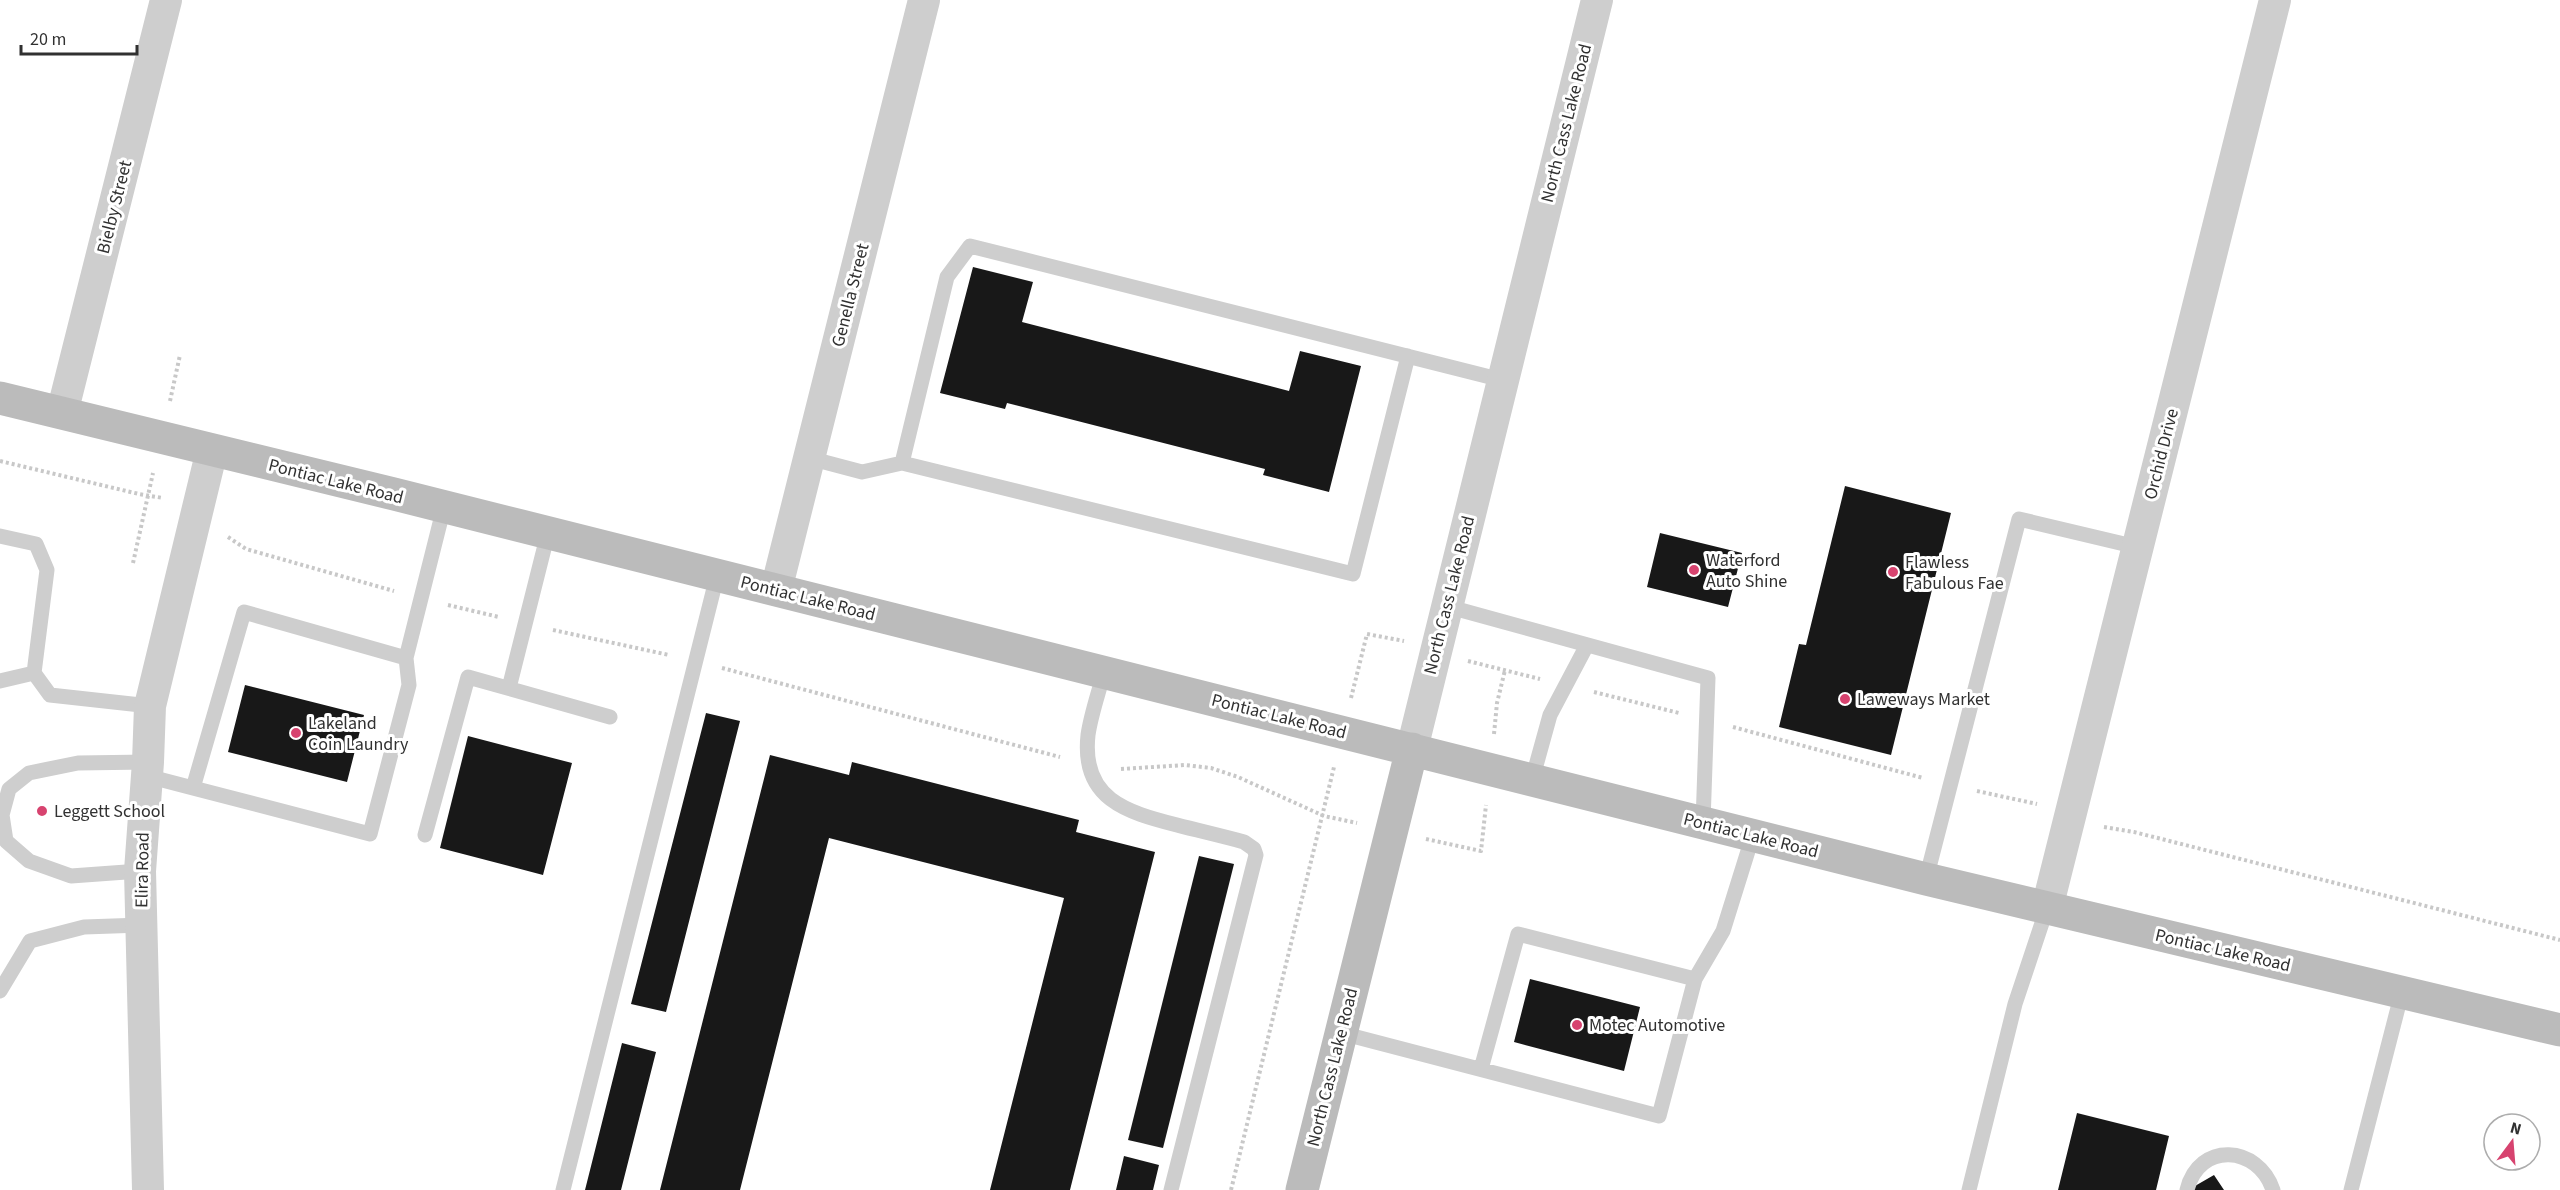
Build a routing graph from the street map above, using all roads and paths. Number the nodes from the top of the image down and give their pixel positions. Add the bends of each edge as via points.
1 (166, 0) edge
2 (924, 0) edge
3 (1597, 0) edge
4 (2275, 0) edge
5 (1408, 356) junction
6 (1502, 381) junction
7 (0, 398) edge
8 (62, 413) junction
9 (212, 450) junction
10 (809, 458) junction
11 (902, 463) junction
12 (444, 507) junction
13 (548, 533) junction
14 (0, 536) edge
15 (2137, 548) junction
16 (717, 576) junction
17 (776, 590) junction
18 (1446, 606) junction
19 (1396, 639) dead end
20 (1587, 645) junction
21 (406, 657) junction
22 (1476, 663) dead end
23 (1358, 668) dead end
24 (1504, 670) junction
25 (1104, 672) junction
26 (34, 674) junction
27 (0, 681) edge
28 (1566, 685) junction
29 (509, 688) junction
30 (1497, 703) dead end
31 (150, 706) junction
32 (610, 717) dead end
33 (1706, 720) junction
34 (1412, 750) junction
35 (148, 769) junction
36 (1532, 780) junction
37 (1950, 785) junction
38 (193, 788) junction
39 (1327, 796) dead end
40 (2070, 816) junction
41 (1703, 823) junction
42 (1484, 828) dead end
43 (425, 835) dead end
44 (1753, 835) junction
45 (1454, 845) dead end
46 (140, 872) junction
47 (1926, 879) junction
48 (2047, 908) junction
49 (142, 925) junction
50 (2560, 940) edge
51 (1695, 978) junction
52 (0, 991) edge
53 (2402, 992) junction
54 (2560, 1030) edge
55 (1341, 1033) junction
56 (1481, 1069) junction
57 (148, 1190) edge
58 (563, 1190) edge
59 (1171, 1190) edge
60 (1231, 1190) edge
61 (1302, 1190) edge
62 (1969, 1190) edge
63 (2187, 1190) edge
64 (2273, 1190) edge
65 (2351, 1190) edge

1 - 8 street, Bielby Street
2 - 10 street, Genella Street
3 - 6 street, North Cass Lake Road
4 - 15 street, Orchid Drive
5 - 6 lane
5 - 11 lane via 970,246 948,277
5 - 11 lane via 1353,574
6 - 18 street, North Cass Lake Road
7 - 8 main road, Pontiac Lake Road
8 - 9 main road, Pontiac Lake Road
9 - 12 main road, Pontiac Lake Road
9 - 31 street, Elira Road
10 - 11 lane via 862,472
10 - 17 street, Genella Street
12 - 13 main road, Pontiac Lake Road
12 - 21 lane
13 - 16 main road, Pontiac Lake Road
13 - 29 lane
14 - 26 lane via 36,544 46,570
15 - 37 lane via 2019,519
15 - 40 street, Orchid Drive
16 - 17 main road, Pontiac Lake Road
16 - 58 lane
17 - 25 main road, Pontiac Lake Road
18 - 20 lane
18 - 34 street, North Cass Lake Road
19 - 23 path via 1367,634
20 - 28 lane
20 - 33 lane via 1708,678
21 - 38 lane via 244,612
21 - 38 lane via 409,685 370,834
22 - 24 path
24 - 28 path
24 - 30 path
25 - 34 main road, Pontiac Lake Road
25 - 59 lane via 1088,735 1091,772 1109,799 1132,812 1244,842 1256,855
26 - 27 lane
26 - 31 lane via 50,695
28 - 33 path
28 - 36 lane via 1550,715
29 - 32 lane
29 - 43 lane via 468,677
31 - 35 street, Elira Road
33 - 37 path
33 - 41 lane
34 - 36 main road, Pontiac Lake Road
34 - 55 main road, North Cass Lake Road
35 - 38 lane
35 - 46 street, Elira Road
35 - 46 lane via 78,763 29,773 9,789 2,815 6,841 29,861 71,876
36 - 41 main road, Pontiac Lake Road
37 - 40 path via 2023,800
37 - 47 lane
39 - 60 path
40 - 48 street, Orchid Drive
40 - 50 path
41 - 44 main road, Pontiac Lake Road
42 - 45 path via 1481,851
44 - 47 main road, Pontiac Lake Road
44 - 51 lane via 1723,931
46 - 49 street, Elira Road
47 - 48 main road, Pontiac Lake Road
48 - 53 main road, Pontiac Lake Road
48 - 62 lane via 2015,1004
49 - 52 lane via 84,927 30,941
49 - 57 street, Elira Road
51 - 56 lane via 1518,934
51 - 56 lane via 1659,1116
53 - 54 main road, Pontiac Lake Road
53 - 65 lane
55 - 56 lane
55 - 61 main road, North Cass Lake Road
63 - 64 lane via 2198,1168 2209,1160 2236,1155 2261,1167

